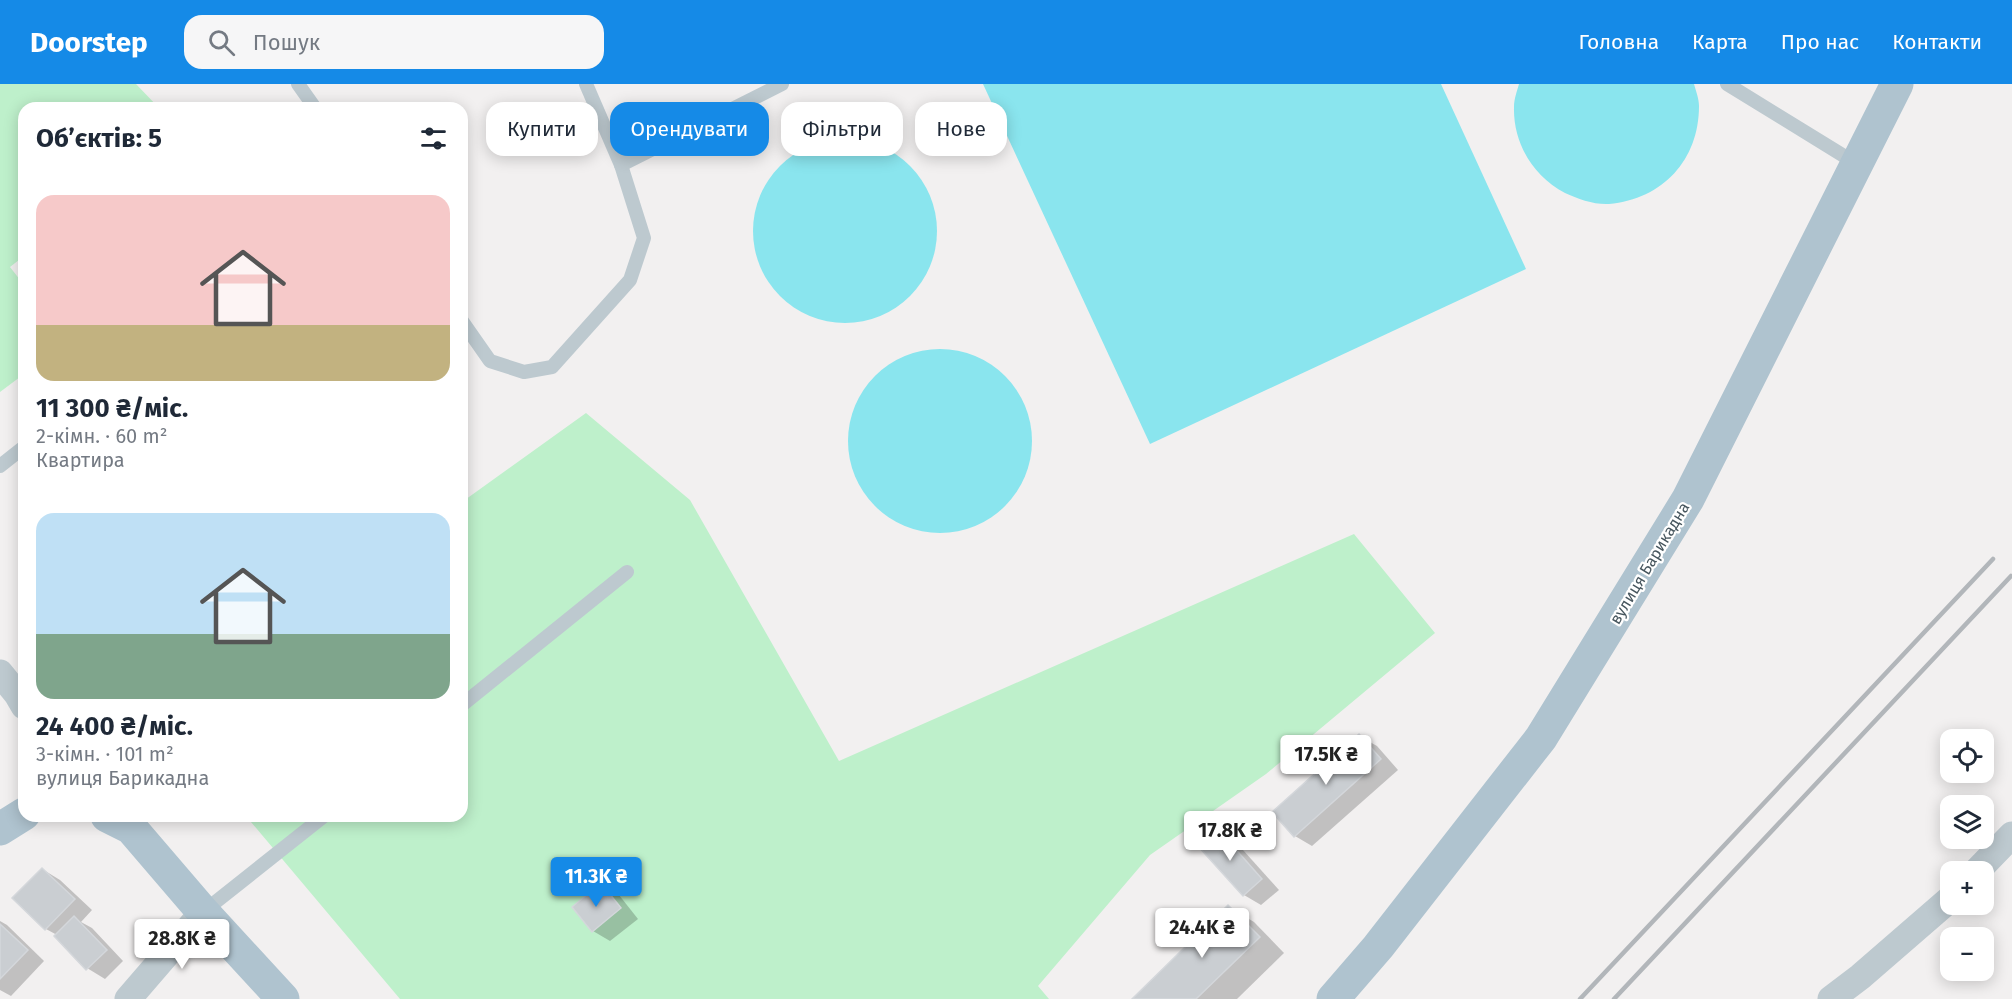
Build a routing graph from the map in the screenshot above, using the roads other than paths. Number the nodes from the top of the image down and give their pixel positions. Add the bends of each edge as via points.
1 (298, 84) edge
2 (586, 84) edge
3 (782, 84) edge
4 (1727, 84) edge
5 (1897, 84) edge
6 (311, 102) edge
7 (1857, 164) junction
8 (621, 165) junction
9 (468, 330) edge
10 (18, 452) edge
11 (0, 466) edge
12 (627, 572) dead end
13 (0, 673) edge
14 (18, 698) edge
15 (468, 700) edge
16 (18, 818) edge
17 (119, 822) edge
18 (316, 822) edge
19 (0, 829) edge
20 (2012, 835) edge
21 (1987, 861) edge
22 (1940, 908) edge
23 (203, 912) junction
24 (128, 999) edge
25 (283, 999) edge
26 (1333, 999) edge
27 (1831, 999) edge

1 - 6 lane
2 - 8 lane
3 - 8 lane
4 - 7 lane
5 - 7 main road, вулиця Барикадна
7 - 26 main road, вулиця Барикадна via 1688,498 1541,738
8 - 9 lane via 644,238 630,280 552,367 524,372 490,361
10 - 11 lane
12 - 15 lane
13 - 14 street
16 - 19 main road
17 - 23 main road via 131,828
18 - 23 lane
20 - 21 street
22 - 27 street
23 - 24 street
23 - 25 main road

